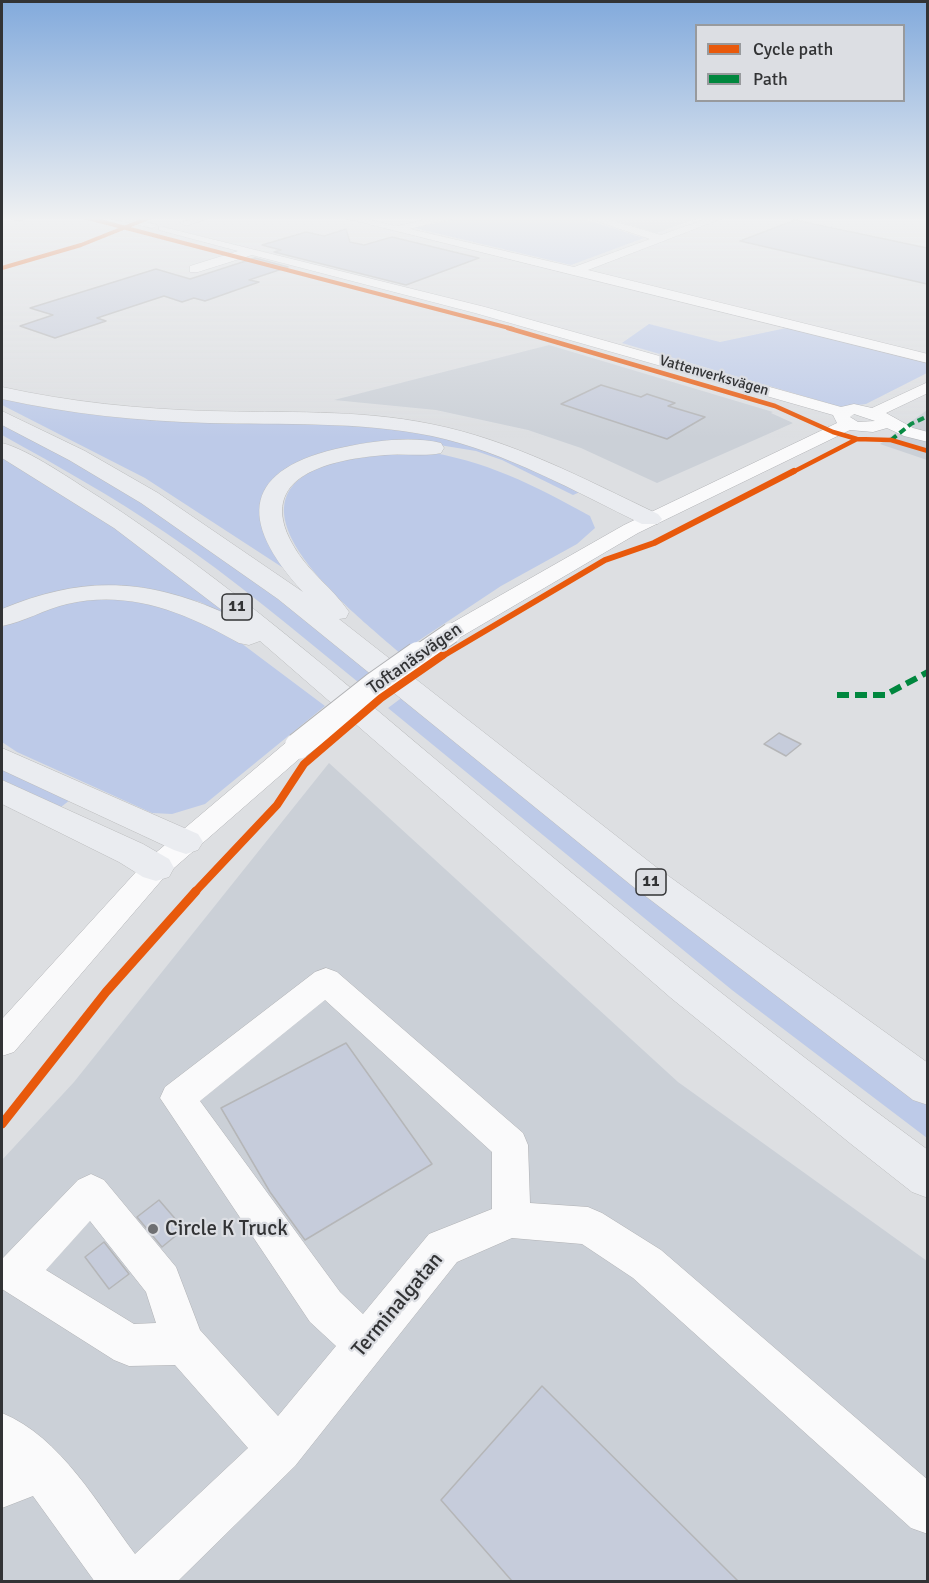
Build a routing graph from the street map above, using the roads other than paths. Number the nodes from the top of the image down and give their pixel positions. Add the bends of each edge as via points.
1 (406, 291) edge
2 (655, 291) edge
3 (927, 359) edge
4 (927, 387) edge
5 (2, 393) edge
6 (2, 417) edge
7 (846, 418) junction
8 (879, 420) junction
9 (927, 437) edge
10 (927, 444) edge
11 (2, 449) edge
12 (640, 524) junction
13 (2, 618) edge
14 (382, 666) junction
15 (2, 758) edge
16 (2, 791) edge
17 (452, 791) junction
18 (186, 842) junction
19 (156, 868) junction
20 (2, 1042) edge
21 (927, 1087) edge
22 (927, 1177) edge
23 (511, 1220) junction
24 (184, 1344) dead end
25 (364, 1344) junction
26 (2, 1435) edge
27 (279, 1450) junction
28 (22, 1477) edge
29 (927, 1511) edge
30 (125, 1581) edge
31 (141, 1581) edge

1 - 7 street, Vattenverksvägen
2 - 3 street
4 - 8 street
5 - 12 highway via 130,413 351,420 432,430 504,452
6 - 14 highway, 11 via 171,512 250,565
7 - 8 street, Vattenverksvägen
7 - 12 street, Toftanäsvägen
8 - 9 street
8 - 10 street
11 - 17 highway, 11 via 76,492 203,579
12 - 14 highway via 494,463 454,451 410,446 368,448 335,454 306,466 275,490 270,504 272,524 292,563
12 - 18 street, Toftanäsvägen, bridge via 451,633 383,680 298,746
13 - 17 highway via 44,601 90,592 135,592 177,601 215,617 258,643
14 - 21 highway, 11 via 762,968
15 - 18 highway
16 - 19 highway
17 - 22 highway, 11 via 627,939
18 - 19 street, Toftanäsvägen
19 - 20 street, Toftanäsvägen
23 - 25 street, Terminalgatan via 443,1248
23 - 25 street via 510,1144 326,981 178,1098 325,1307
23 - 29 street, Terminalgatan via 588,1226 646,1264
24 - 27 street
25 - 27 street, Terminalgatan
26 - 28 street
27 - 31 street, Terminalgatan
28 - 30 street

